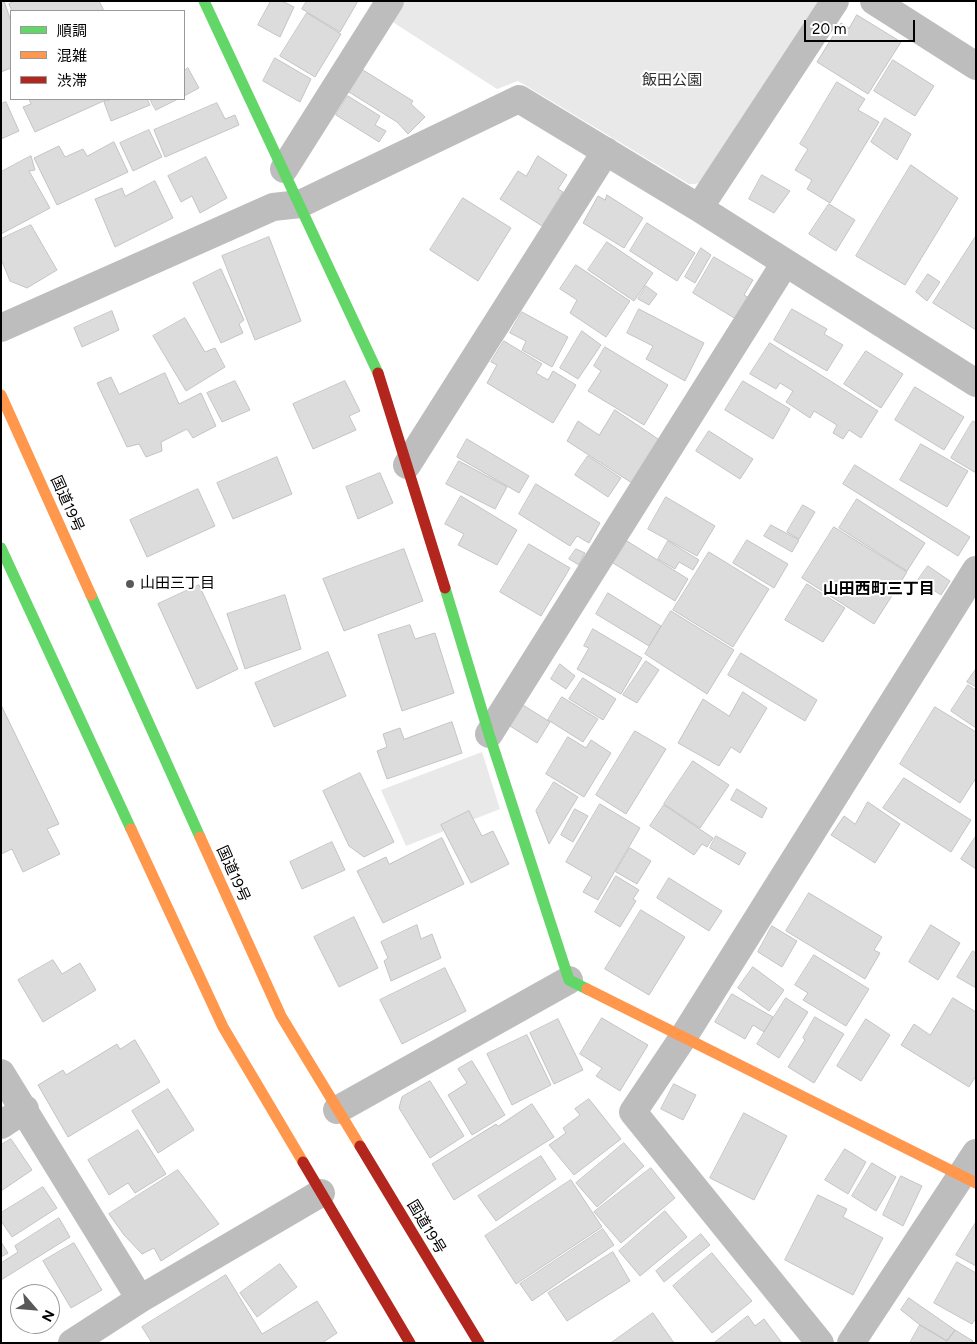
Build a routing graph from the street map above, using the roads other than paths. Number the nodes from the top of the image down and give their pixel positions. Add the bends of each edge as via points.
1 (204, 1) edge
2 (390, 1) edge
3 (836, 1) edge
4 (874, 1) edge
5 (976, 66) edge
6 (606, 151) junction
7 (284, 168) junction
8 (300, 204) junction
9 (699, 208) junction
10 (785, 264) junction
11 (1, 328) edge
12 (976, 383) edge
13 (1, 395) edge
14 (408, 464) junction
15 (1, 548) edge
16 (976, 570) edge
17 (489, 734) junction
18 (568, 980) junction
19 (684, 1036) junction
20 (1, 1073) edge
21 (24, 1109) junction
22 (337, 1110) junction
23 (1, 1125) edge
24 (976, 1153) edge
25 (968, 1180) edge
26 (321, 1193) junction
27 (140, 1299) junction
28 (72, 1343) edge
29 (410, 1343) edge
30 (479, 1343) edge
31 (820, 1343) edge
32 (851, 1343) edge

1 - 7 main road
2 - 7 street
3 - 9 street
4 - 5 street
6 - 8 street via 519,100
6 - 9 street
6 - 14 street
7 - 8 main road
8 - 11 street via 273,207
8 - 14 main road via 378,372
9 - 10 street
10 - 12 street
10 - 17 street
13 - 22 main road, 国道19号 via 281,1016
14 - 17 main road
15 - 26 main road via 222,1027
16 - 19 street
17 - 18 main road
18 - 19 main road
18 - 22 street
19 - 25 main road
19 - 31 street via 633,1112
20 - 21 street
21 - 23 street
21 - 27 street
22 - 30 main road, 国道19号
24 - 25 street
25 - 32 street
26 - 27 street
26 - 29 main road
27 - 28 street

